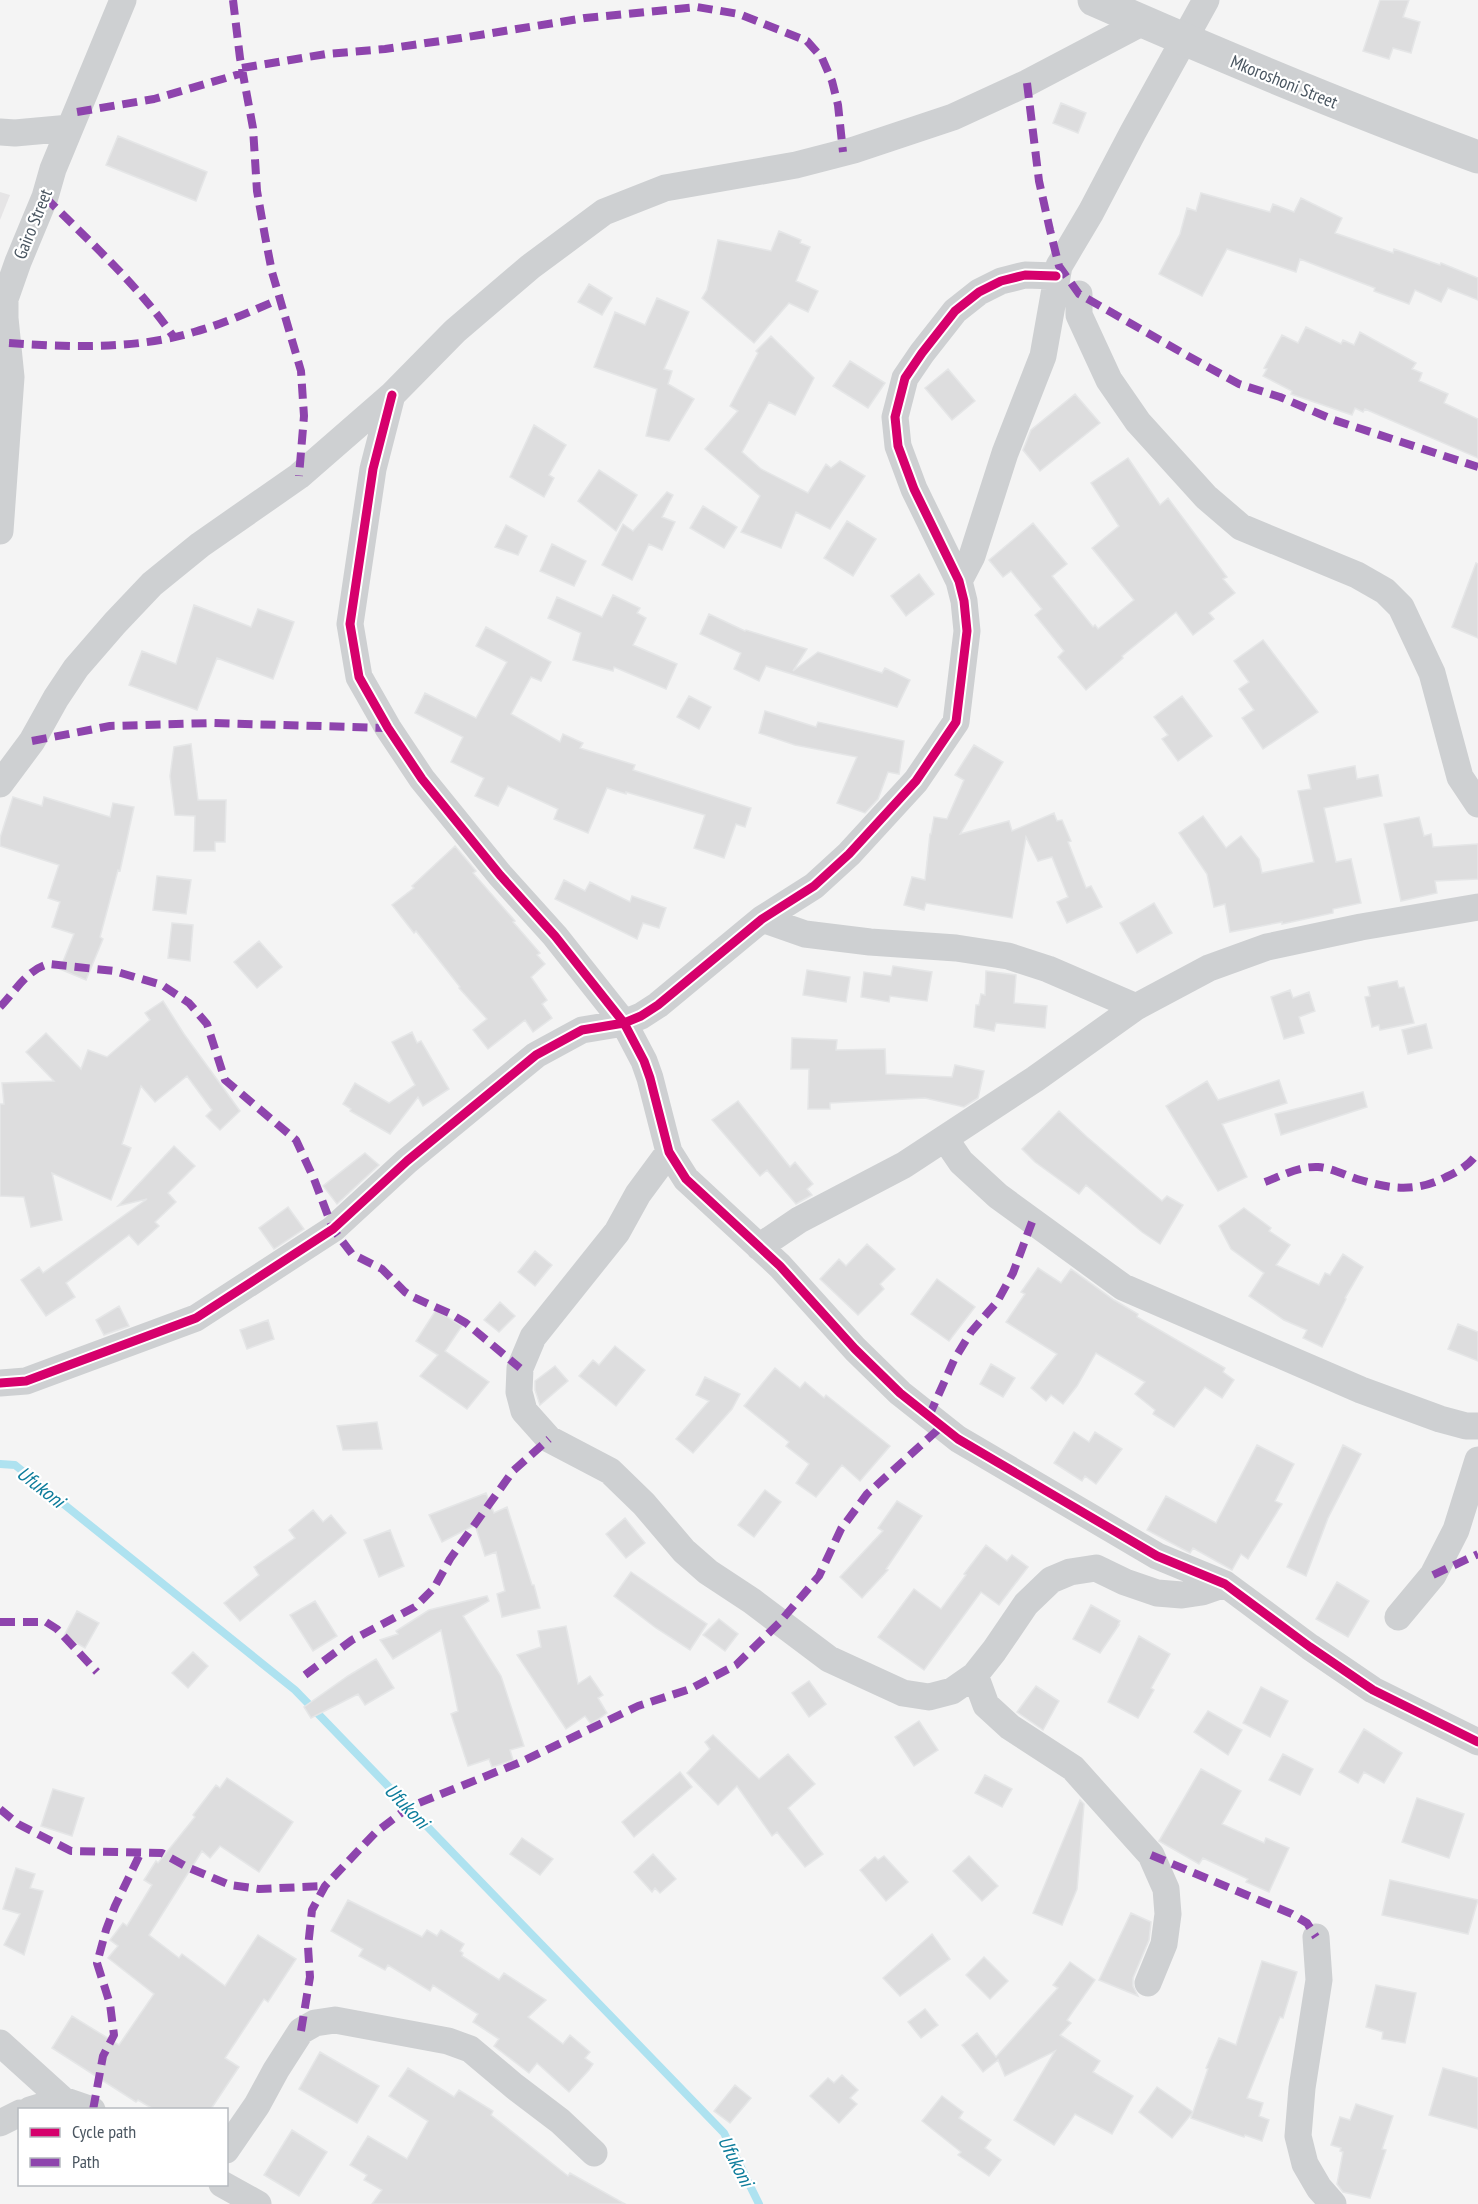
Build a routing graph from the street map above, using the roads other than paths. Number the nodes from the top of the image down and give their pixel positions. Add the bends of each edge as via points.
1 (123, 0) edge
2 (1094, 0) edge
3 (1206, 0) edge
4 (1143, 22) junction
5 (1183, 40) junction
6 (70, 128) junction
7 (0, 132) edge
8 (1478, 157) edge
9 (1056, 276) junction
10 (1079, 294) dead end
11 (392, 395) junction
12 (0, 531) edge
13 (959, 581) junction
14 (0, 784) edge
15 (1478, 804) edge
16 (1478, 908) edge
17 (762, 919) junction
18 (1136, 1007) junction
19 (624, 1023) junction
20 (945, 1140) junction
21 (669, 1152) junction
22 (759, 1247) junction
23 (0, 1383) edge
24 (1478, 1426) edge
25 (1478, 1460) edge
26 (1226, 1584) junction
27 (1398, 1617) dead end
28 (975, 1676) junction
29 (1478, 1742) edge
30 (1316, 1937) dead end
31 (1148, 1983) dead end
32 (0, 2043) edge
33 (63, 2100) junction
34 (34, 2108) edge
35 (90, 2108) edge
36 (18, 2114) edge
37 (0, 2123) edge
38 (228, 2147) edge
39 (594, 2153) dead end
40 (226, 2186) edge
41 (258, 2204) edge
42 (1333, 2204) edge

1 - 6 street, Gairo Street
2 - 4 street, Mkoroshoni Street
3 - 5 street
4 - 5 street, Mkoroshoni Street
4 - 11 street via 1028,83 953,117 796,165 665,188 604,212 454,331
5 - 8 street, Mkoroshoni Street via 1361,114
5 - 9 street
6 - 7 street
6 - 12 street, Gairo Street via 5,299 11,377
9 - 13 street via 1044,356 1005,453 972,556
9 - 13 street via 1025,275 979,292 955,311 905,378 895,417 898,446 914,489
10 - 15 street via 1079,315 1109,380 1138,422 1206,497 1241,527 1357,575 1401,607 1432,673 1460,777
11 - 14 street via 294,480 200,545 152,584 76,668 32,741
11 - 19 street via 373,469 350,624 359,677 422,779
13 - 17 street via 967,631 956,722 916,781 849,854 814,885
16 - 18 street via 1268,947 1209,968
17 - 18 street via 805,934 1008,956
17 - 19 street via 658,1005
18 - 20 street
19 - 21 street via 650,1078
19 - 23 street via 582,1030 536,1055 407,1161 333,1229 196,1318 26,1381
20 - 22 street via 904,1166 799,1220
20 - 24 street via 961,1162 998,1196 1123,1287 1361,1390 1440,1419
21 - 22 street via 686,1179
21 - 28 street via 616,1232 534,1337 520,1368 519,1392 524,1412 549,1439 610,1471 708,1572 829,1659 903,1693 929,1697 952,1691
22 - 26 street via 900,1393 958,1439 1157,1556
25 - 27 street via 1456,1530 1433,1575
26 - 28 street via 1182,1595 1157,1593 1096,1568 1070,1572 1051,1580 1026,1604
26 - 29 street via 1373,1690
28 - 31 street via 986,1705 1010,1727 1074,1768 1151,1855 1166,1889 1168,1914 1164,1944
30 - 42 street via 1319,1980 1298,2136 1305,2164
32 - 33 street
33 - 34 street
33 - 35 street
36 - 37 street
38 - 39 street via 301,2031 315,2023 334,2020 448,2041 470,2049
40 - 41 street

